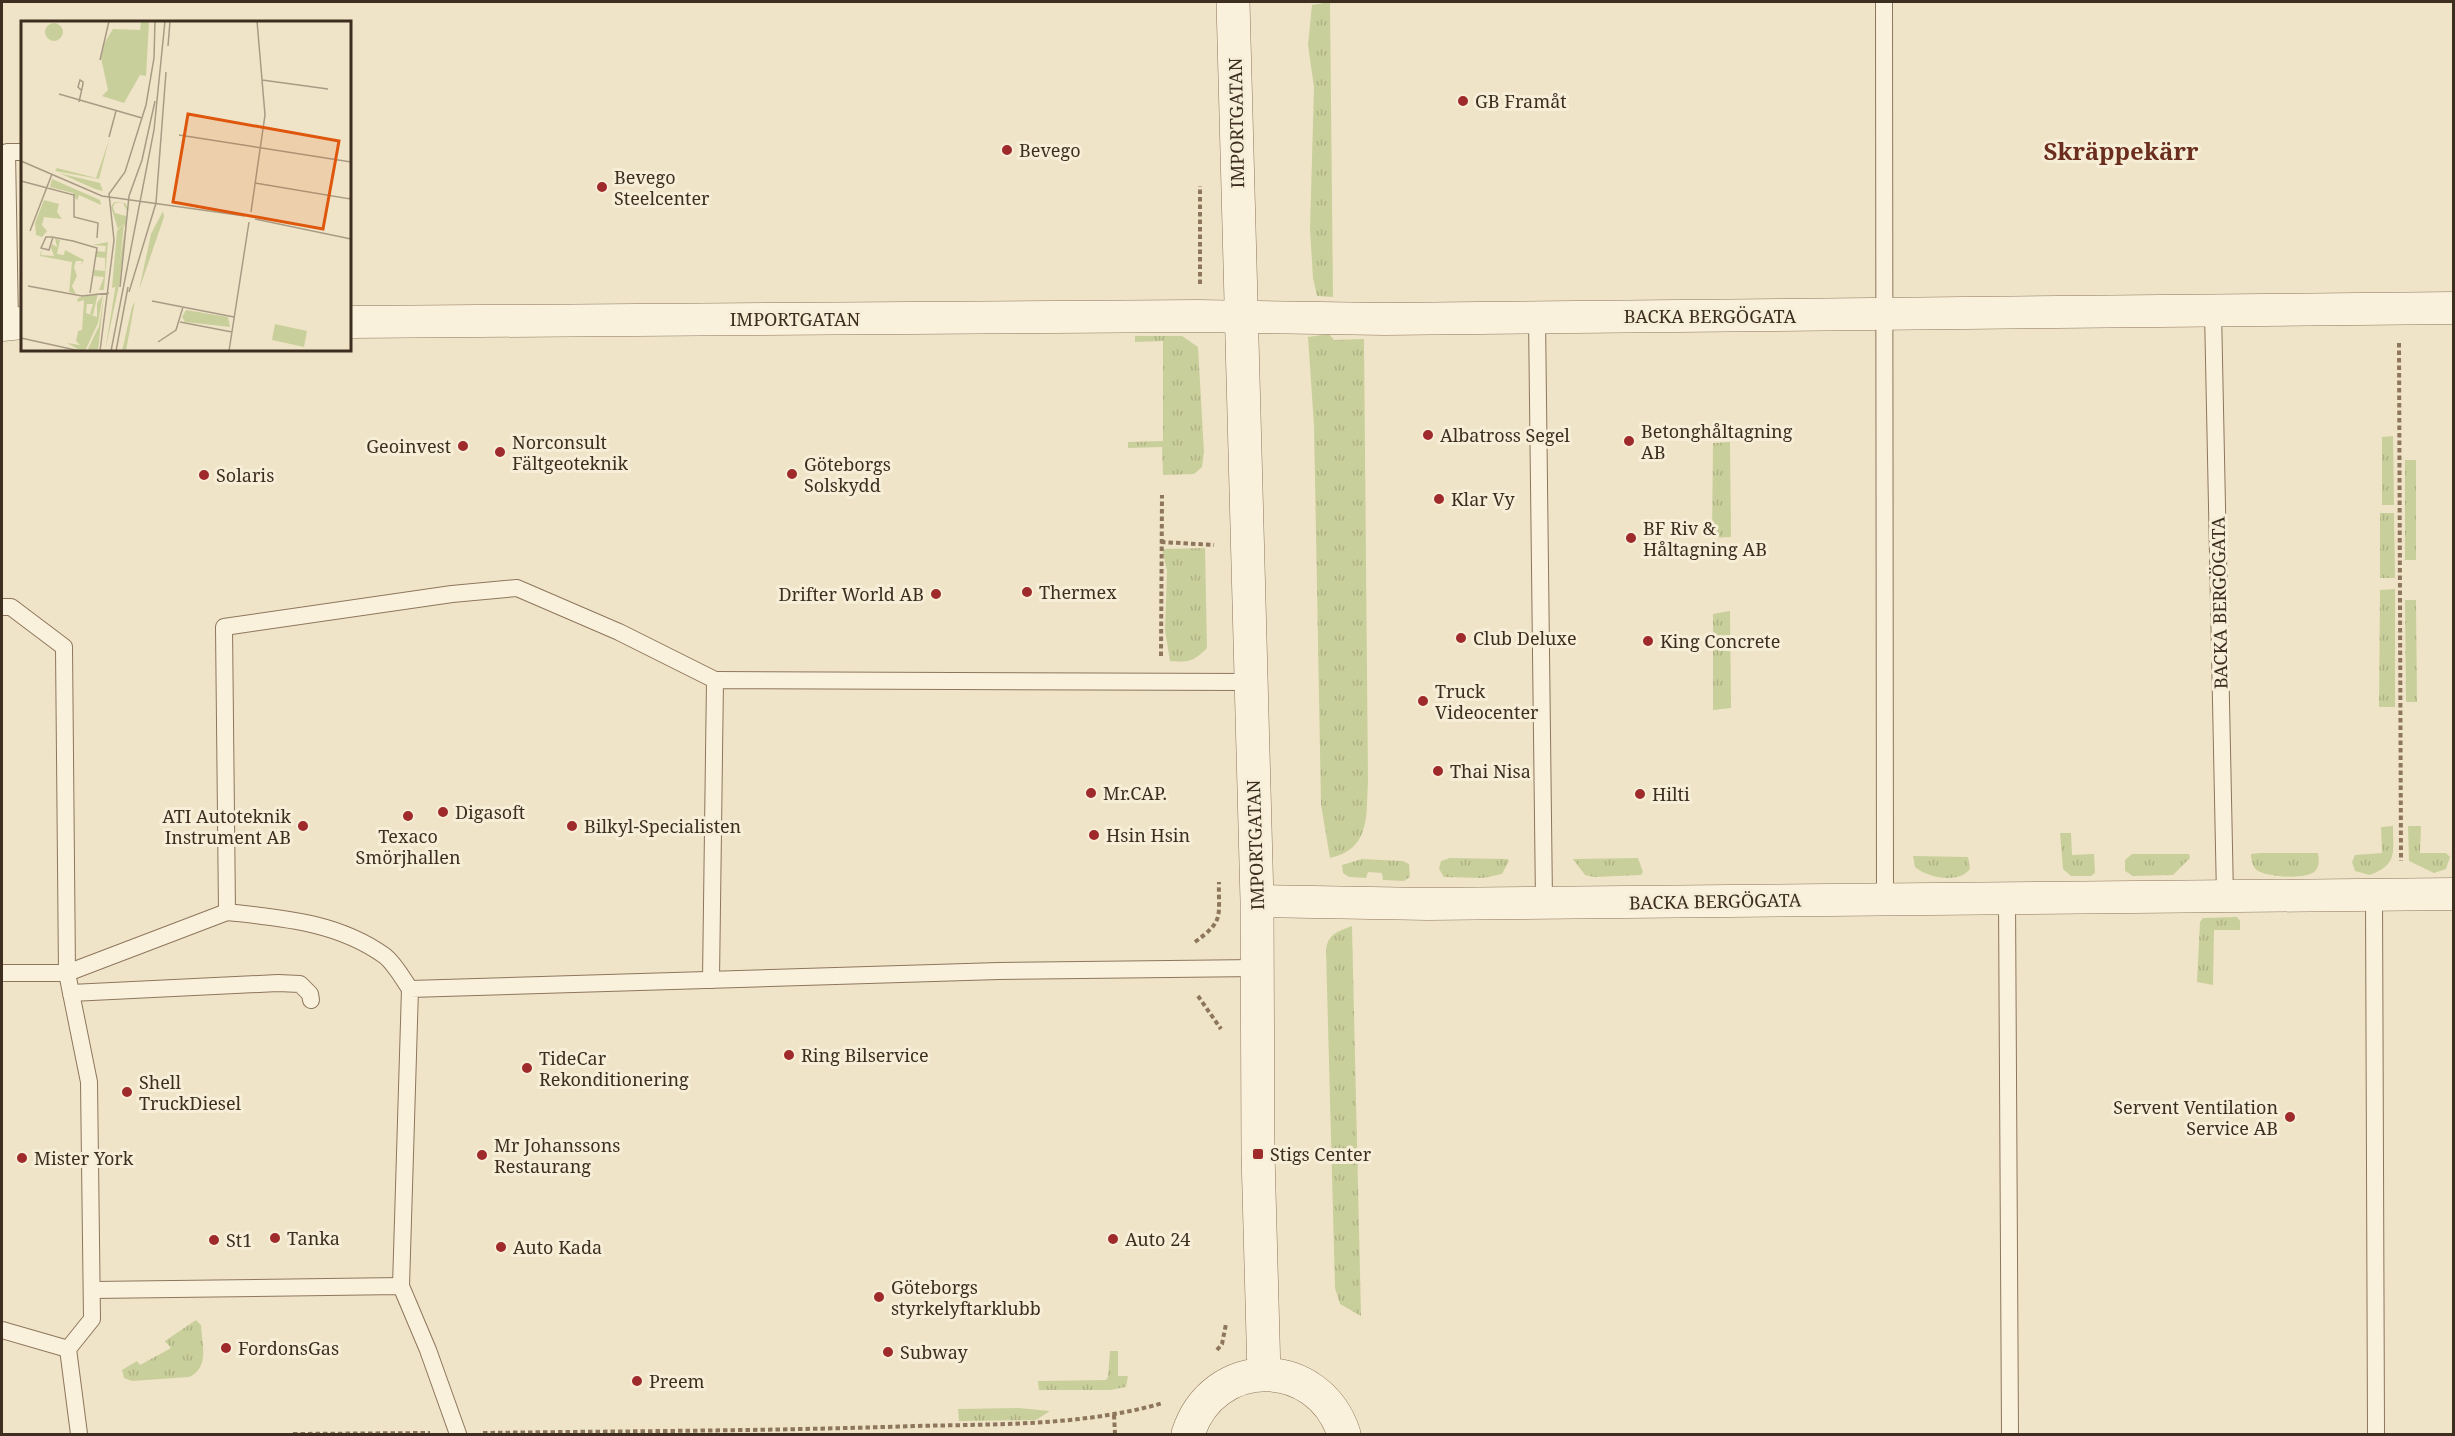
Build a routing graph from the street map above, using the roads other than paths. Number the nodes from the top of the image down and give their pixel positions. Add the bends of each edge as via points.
1 (1233, 2) edge
2 (1884, 2) edge
3 (21, 152) edge
4 (2454, 308) edge
5 (2213, 311) junction
6 (1883, 314) junction
7 (1240, 316) junction
8 (1537, 317) junction
9 (351, 322) edge
10 (11, 324) edge
11 (2, 607) edge
12 (715, 680) junction
13 (1249, 682) junction
14 (2387, 894) junction
15 (2454, 894) edge
16 (2225, 896) junction
17 (2007, 898) junction
18 (1885, 899) junction
19 (1257, 901) junction
20 (1544, 902) junction
21 (227, 912) junction
22 (1257, 968) junction
23 (2, 973) edge
24 (67, 974) junction
25 (711, 980) junction
26 (410, 989) junction
27 (71, 993) junction
28 (311, 1000) dead end
29 (401, 1286) junction
30 (92, 1290) junction
31 (2, 1330) edge
32 (68, 1349) junction
33 (1264, 1374) junction
34 (79, 1434) edge
35 (458, 1434) edge
36 (1188, 1434) edge
37 (1344, 1434) edge
38 (2010, 1434) edge
39 (2376, 1434) edge

1 - 7 street, IMPORTGATAN
2 - 6 lane
3 - 10 lane via 7,152
4 - 5 street, BACKA BERGÖGATA
5 - 6 street, BACKA BERGÖGATA
5 - 16 lane, BACKA BERGÖGATA
6 - 8 street, BACKA BERGÖGATA
6 - 18 lane
7 - 8 street, BACKA BERGÖGATA
7 - 9 street, IMPORTGATAN
7 - 13 street, IMPORTGATAN
8 - 20 lane
11 - 24 lane via 11,607 63,647
12 - 13 lane
12 - 21 lane via 619,632 517,588 224,627
12 - 25 lane
13 - 19 street, IMPORTGATAN
14 - 15 street, BACKA BERGÖGATA
14 - 16 street, BACKA BERGÖGATA
14 - 39 lane
16 - 17 street, BACKA BERGÖGATA
17 - 18 street, BACKA BERGÖGATA
17 - 38 lane
18 - 20 street, BACKA BERGÖGATA
19 - 20 street, BACKA BERGÖGATA
19 - 22 street, IMPORTGATAN
21 - 24 lane
21 - 26 lane via 335,928 386,957
22 - 25 lane
22 - 33 street, IMPORTGATAN
23 - 24 lane
24 - 27 lane
25 - 26 lane
26 - 29 lane
27 - 28 lane via 278,983 300,984
27 - 30 lane via 89,1082
29 - 30 lane
29 - 35 lane
30 - 32 lane via 92,1319
31 - 32 lane
32 - 34 lane
33 - 36 street via 1239,1379 1217,1391 1199,1410
33 - 37 street via 1288,1378 1315,1392 1335,1414

